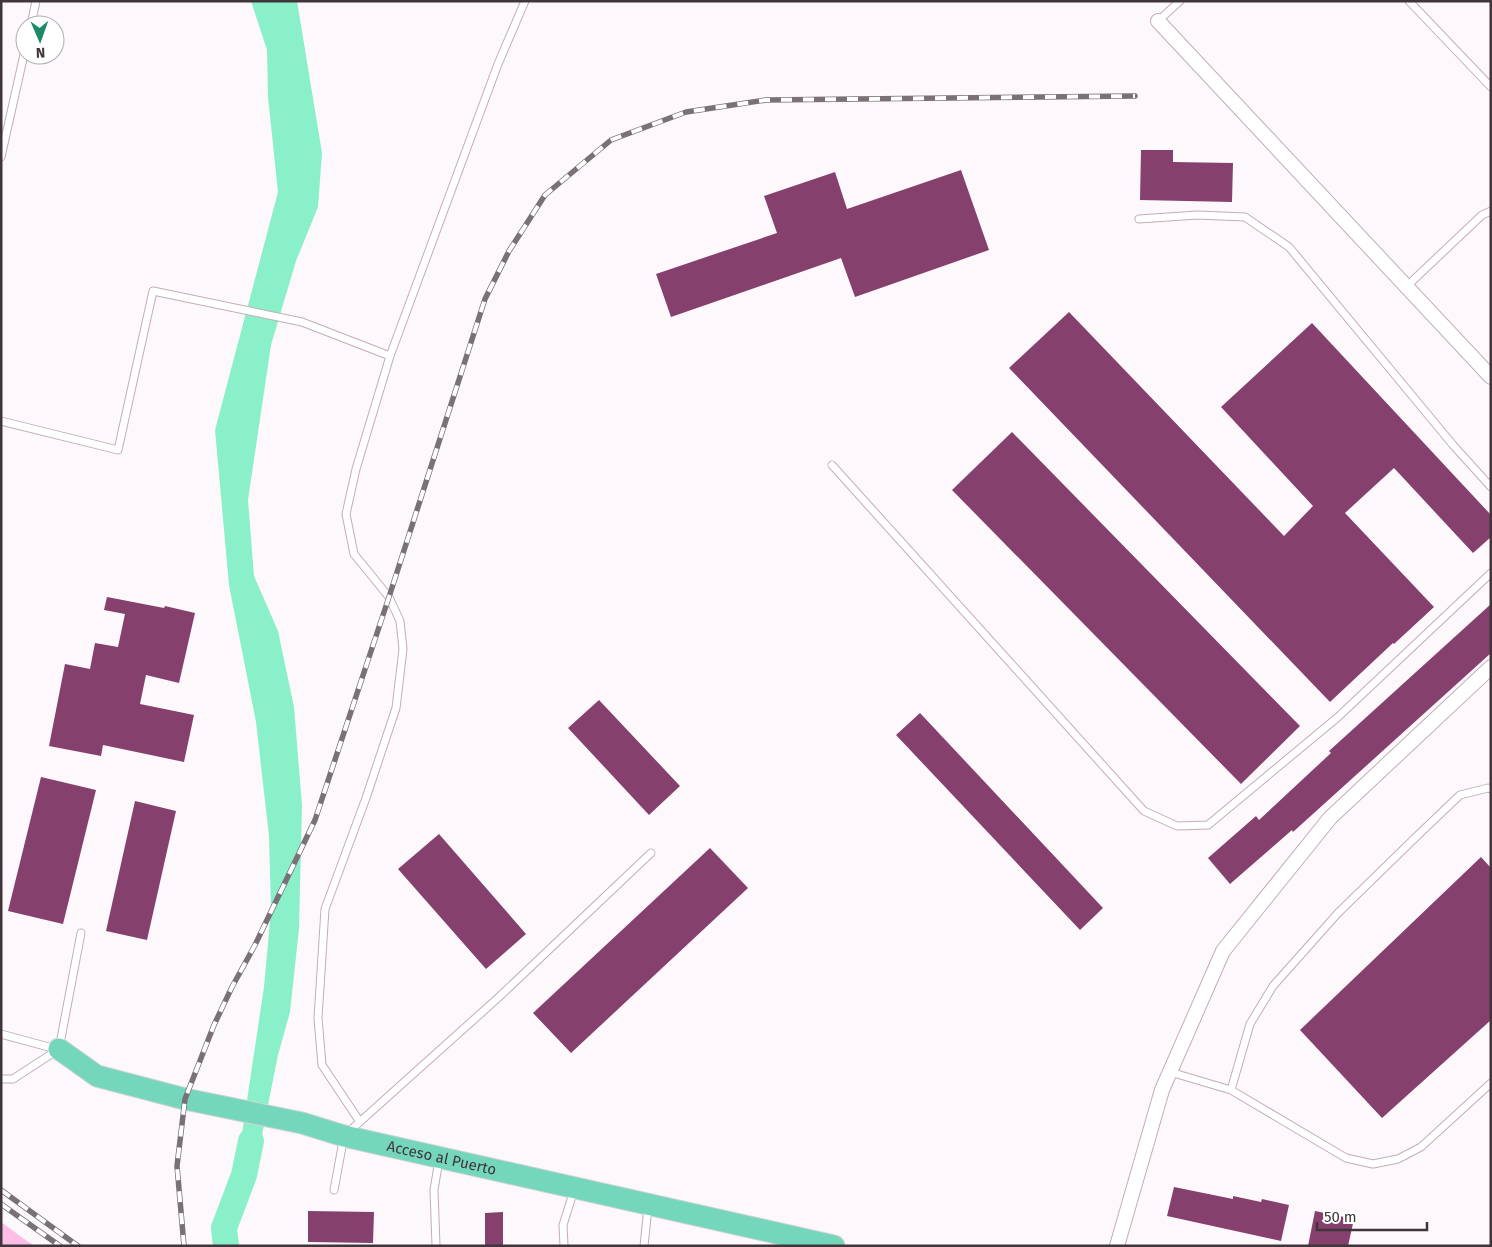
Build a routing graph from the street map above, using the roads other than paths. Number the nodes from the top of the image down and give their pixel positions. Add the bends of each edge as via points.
1 (36, 1) edge
2 (525, 1) edge
3 (1180, 1) edge
4 (1410, 1) edge
5 (33, 15) edge
6 (1158, 21) joint
7 (22, 65) edge
8 (1491, 87) edge
9 (1, 157) edge
10 (1491, 211) edge
11 (1139, 219) dead end
12 (1406, 287) junction
13 (390, 356) junction
14 (1491, 377) edge
15 (1, 421) edge
16 (832, 465) dead end
17 (1491, 487) edge
18 (1491, 573) edge
19 (1491, 667) edge
20 (1491, 789) edge
21 (651, 853) dead end
22 (81, 934) dead end
23 (1, 1034) edge
24 (59, 1050) junction
25 (1170, 1072) junction
26 (1, 1079) edge
27 (1491, 1083) edge
28 (1231, 1090) junction
29 (352, 1129) junction
30 (440, 1157) junction
31 (575, 1188) junction
32 (334, 1190) dead end
33 (648, 1204) junction
34 (436, 1246) edge
35 (564, 1246) edge
36 (644, 1246) edge
37 (834, 1246) edge
38 (1116, 1246) edge

1 - 5 lane
2 - 13 lane via 498,64
3 - 6 lane
4 - 8 lane
6 - 12 street
7 - 9 lane
10 - 12 lane via 1482,215
11 - 17 lane via 1197,215 1245,217 1289,247
12 - 14 street
13 - 15 lane via 302,322 153,291 118,450
13 - 29 lane via 346,514 354,554 389,597 400,620 403,649 396,708 325,909 318,1018 322,1065
16 - 18 lane via 1144,811 1178,826 1208,825 1338,717
19 - 25 street via 1330,818 1223,951
20 - 28 lane via 1460,795 1338,914 1273,986 1250,1024
21 - 29 lane
22 - 24 lane
23 - 24 lane
24 - 26 lane via 13,1079
24 - 29 main road, Acceso al Puerto via 97,1076 302,1123
25 - 28 lane
25 - 38 street
27 - 28 lane via 1421,1147 1398,1159 1373,1164 1346,1158
29 - 30 main road, Acceso al Puerto
29 - 32 lane
30 - 31 main road, Acceso al Puerto
30 - 34 lane via 434,1190
31 - 33 main road, Acceso al Puerto
31 - 35 lane via 563,1226
33 - 36 lane
33 - 37 main road, Acceso al Puerto

